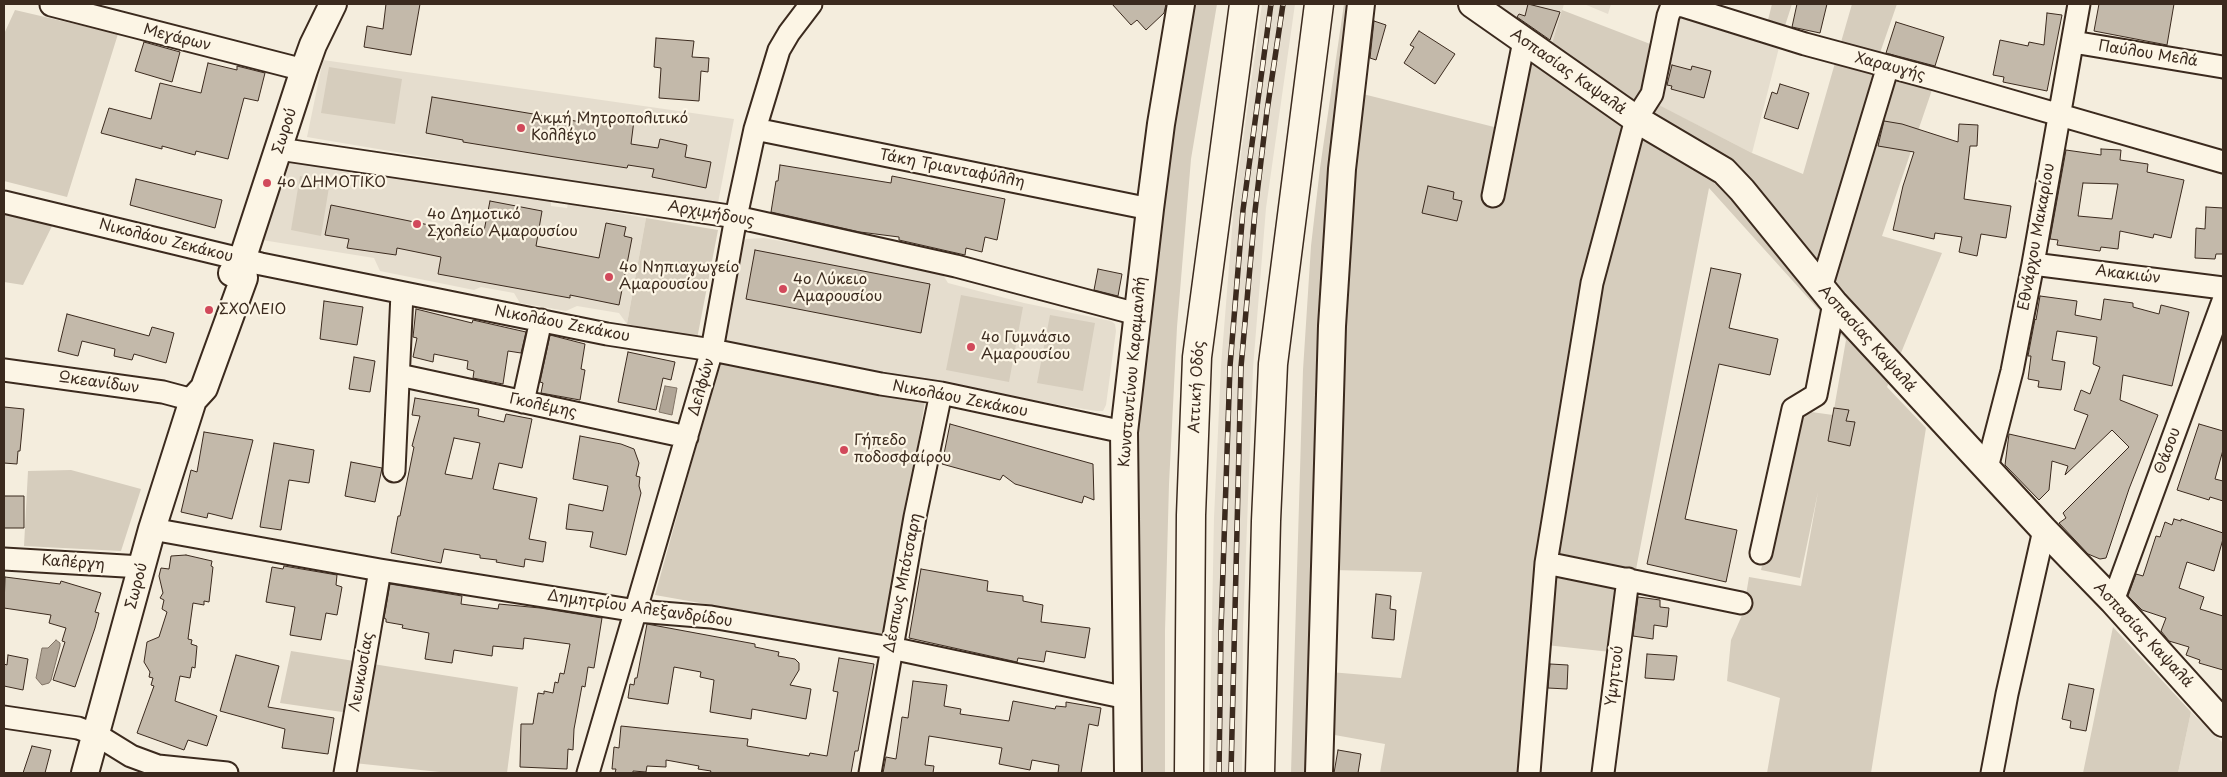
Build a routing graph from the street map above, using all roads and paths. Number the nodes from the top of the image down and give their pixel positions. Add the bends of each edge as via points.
1 (333, 4) edge
2 (811, 4) edge
3 (1181, 4) edge
4 (1244, 4) edge
5 (1319, 4) edge
6 (1362, 4) edge
7 (1472, 4) edge
8 (2079, 4) edge
9 (51, 5) dead end
10 (1524, 41) junction
11 (2073, 42) junction
12 (1888, 66) junction
13 (2223, 67) edge
14 (304, 70) junction
15 (2059, 115) junction
16 (1636, 119) junction
17 (755, 129) junction
18 (279, 149) junction
19 (2223, 162) edge
20 (1493, 196) dead end
21 (4, 202) edge
22 (1150, 209) junction
23 (736, 217) junction
24 (242, 260) junction
25 (2033, 264) junction
26 (2223, 288) edge
27 (402, 293) junction
28 (1827, 296) junction
29 (2223, 301) edge
30 (1137, 314) junction
31 (541, 320) junction
32 (712, 350) junction
33 (4, 370) edge
34 (399, 375) junction
35 (942, 393) junction
36 (193, 400) junction
37 (523, 402) junction
38 (1124, 432) junction
39 (687, 438) junction
40 (1987, 468) junction
41 (394, 471) dead end
42 (152, 530) junction
43 (2044, 530) junction
44 (1761, 552) dead end
45 (4, 559) edge
46 (1546, 563) junction
47 (142, 567) junction
48 (380, 570) junction
49 (1628, 579) junction
50 (2113, 601) junction
51 (1741, 604) dead end
52 (637, 611) junction
53 (891, 648) junction
54 (1127, 698) junction
55 (4, 717) edge
56 (2223, 722) edge
57 (97, 735) junction
58 (85, 773) edge
59 (227, 773) edge
60 (345, 773) edge
61 (588, 773) edge
62 (870, 773) edge
63 (1128, 773) edge
64 (1189, 773) edge
65 (1260, 773) edge
66 (1319, 773) edge
67 (1529, 773) edge
68 (1603, 773) edge
69 (1992, 773) edge

1 - 14 street, Σωρού
2 - 17 street, Δελφών via 779,50
3 - 22 street, Κωνσταντίνου Καραμανλή
4 - 64 highway, Αττική Οδός via 1197,357 1191,515
5 - 65 highway via 1273,364
6 - 66 street via 1342,170 1332,326
7 - 10 street, Ασπασίας Καψαλά
8 - 11 street, Εθνάρχου Μακαρίου
9 - 14 street, Μεγάρων
10 - 16 street, Ασπασίας Καψαλά
10 - 20 street
11 - 13 street, Παύλου Μελά
11 - 15 street, Εθνάρχου Μακαρίου
12 - 15 street, Χαραυγής
12 - 16 street, Χαραυγής via 1677,5 1668,16 1652,94
12 - 28 street
14 - 18 street, Σωρού
15 - 19 street, Χαραυγής
15 - 25 street, Εθνάρχου Μακαρίου
16 - 28 street, Ασπασίας Καψαλά via 1724,171
16 - 46 street via 1592,283
17 - 22 street, Τάκη Τριανταφύλλη
17 - 23 street, Δελφών
18 - 23 street, Αρχιμήδους
18 - 24 street, Σωρού
21 - 24 street, Νικολάου Ζεκάκου
22 - 30 street, Κωνσταντίνου Καραμανλή
23 - 30 street, Αρχιμήδους via 956,266
23 - 32 street, Δελφών
24 - 27 street, Νικολάου Ζεκάκου
24 - 36 street, Σωρού via 230,275 190,384
25 - 26 street, Ακακιών
25 - 40 street, Εθνάρχου Μακαρίου via 2012,371
27 - 31 street, Νικολάου Ζεκάκου
27 - 34 street
28 - 40 street, Ασπασίας Καψαλά
28 - 44 street via 1816,395 1793,409
29 - 50 street, Θάσου
30 - 38 street, Κωνσταντίνου Καραμανλή
31 - 32 street, Νικολάου Ζεκάκου
31 - 37 street
32 - 35 street, Νικολάου Ζεκάκου
32 - 39 street, Δελφών
33 - 36 street, Ωκεανίδων via 163,392
34 - 37 street, Γκολέμης
34 - 41 street
35 - 38 street, Νικολάου Ζεκάκου
35 - 53 street, Δέσπως Μπότσαρη
36 - 42 street, Σωρού
37 - 39 street, Γκολέμης
38 - 54 street, Κωνσταντίνου Καραμανλή
39 - 52 street, Δελφών
40 - 43 street, Ασπασίας Καψαλά
42 - 47 street, Σωρού
42 - 48 street, Δημητρίου Αλεξανδρίδου
43 - 50 street, Ασπασίας Καψαλά
43 - 69 street
45 - 47 street, Καλέργη
46 - 49 street
46 - 67 street
47 - 57 street, Σωρού
48 - 52 street, Δημητρίου Αλεξανδρίδου
48 - 60 street, Λευκωσίας
49 - 51 street
49 - 68 street, Υμηττού
50 - 56 street, Ασπασίας Καψαλά
52 - 53 street, Δημητρίου Αλεξανδρίδου via 711,617
52 - 61 street, Δελφών
53 - 54 street, Δημητρίου Αλεξανδρίδου
53 - 62 street, Δέσπως Μπότσαρη
54 - 63 street, Κωνσταντίνου Καραμανλή
55 - 57 street via 78,728
57 - 58 street, Σωρού
57 - 59 street via 131,756 158,766

